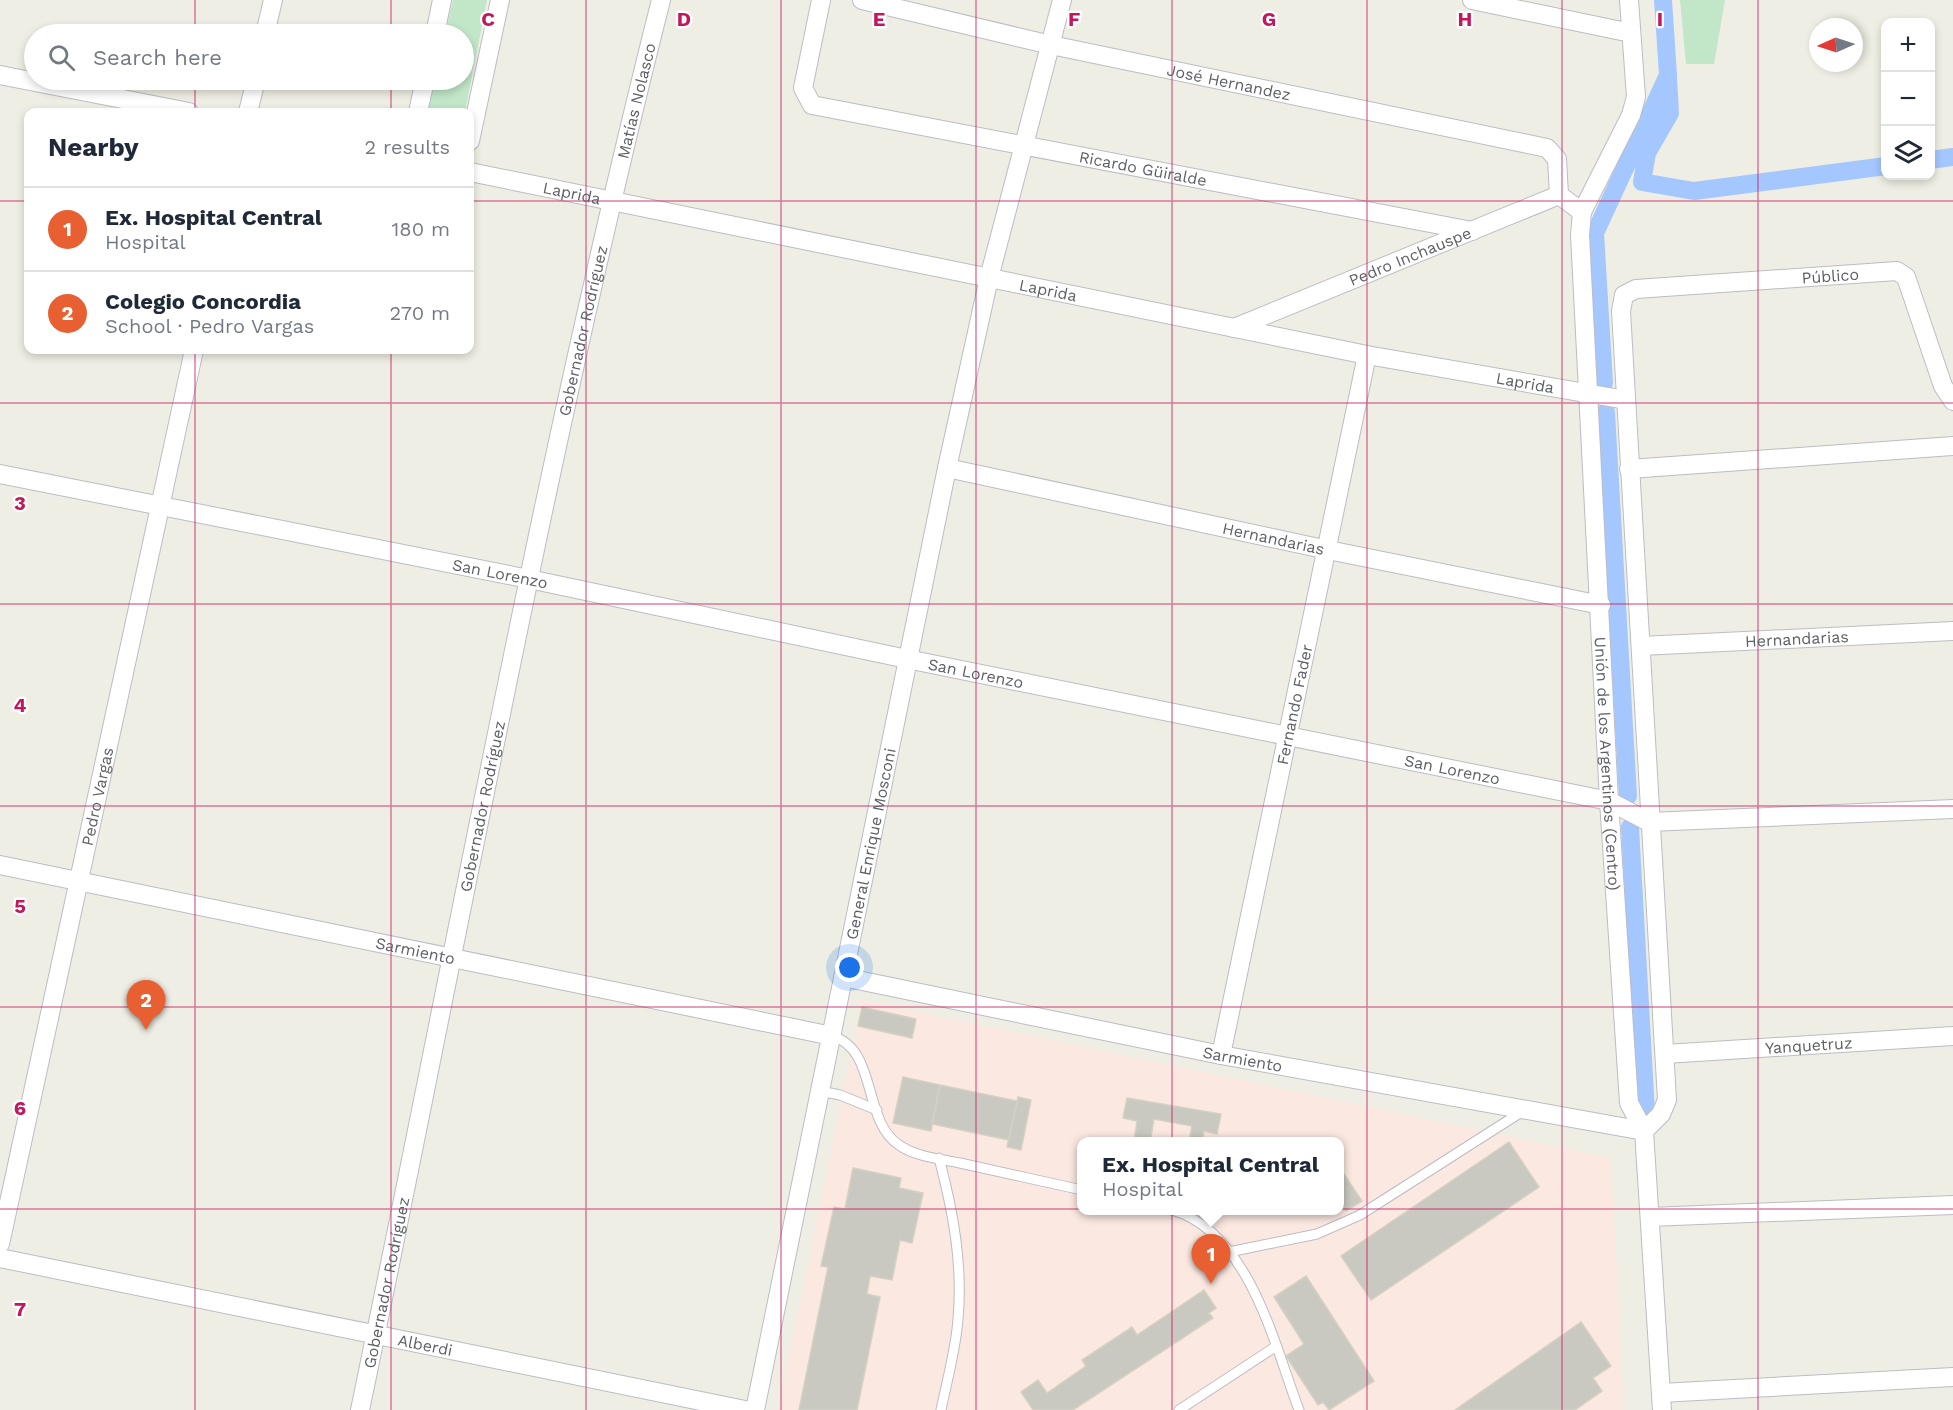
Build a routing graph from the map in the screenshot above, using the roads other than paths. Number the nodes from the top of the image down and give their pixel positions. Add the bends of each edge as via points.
1 (273, 0) edge
2 (442, 0) edge
3 (500, 0) edge
4 (661, 0) edge
5 (820, 0) edge
6 (862, 0) edge
7 (1062, 0) edge
8 (1472, 0) edge
9 (1629, 0) edge
10 (267, 24) edge
11 (437, 24) edge
12 (1631, 33) junction
13 (1051, 45) junction
14 (0, 75) edge
15 (24, 80) edge
16 (77, 90) edge
17 (254, 90) edge
18 (423, 90) edge
19 (169, 108) edge
20 (249, 108) edge
21 (419, 108) edge
22 (474, 122) edge
23 (1024, 146) junction
24 (474, 173) edge
25 (1559, 195) junction
26 (610, 202) junction
27 (1582, 212) junction
28 (1473, 231) junction
29 (989, 278) junction
30 (1234, 328) junction
31 (193, 354) edge
32 (1367, 355) junction
33 (1587, 394) junction
34 (1626, 400) junction
35 (1953, 401) edge
36 (1953, 446) edge
37 (947, 468) junction
38 (1629, 469) junction
39 (0, 474) edge
40 (158, 508) junction
41 (1328, 550) junction
42 (529, 579) junction
43 (1601, 604) junction
44 (1953, 631) edge
45 (1641, 646) junction
46 (907, 659) junction
47 (1288, 737) junction
48 (1609, 801) junction
49 (1953, 809) edge
50 (1648, 822) junction
51 (0, 865) edge
52 (78, 880) junction
53 (451, 957) junction
54 (843, 977) junction
55 (832, 1036) junction
56 (1953, 1036) edge
57 (1665, 1054) junction
58 (1221, 1055) junction
59 (820, 1091) junction
60 (877, 1110) junction
61 (1525, 1110) junction
62 (1644, 1131) junction
63 (939, 1158) junction
64 (1077, 1189) edge
65 (1953, 1205) edge
66 (1185, 1215) edge
67 (1650, 1218) junction
68 (0, 1244) edge
69 (1229, 1252) junction
70 (0, 1258) edge
71 (376, 1335) junction
72 (1275, 1347) junction
73 (1953, 1377) edge
74 (1661, 1401) edge
75 (360, 1410) edge
76 (745, 1410) edge
77 (755, 1410) edge
78 (941, 1410) edge
79 (1179, 1410) edge
80 (1299, 1410) edge

1 - 10 street
2 - 11 street
3 - 22 street
4 - 26 street, Matías Nolasco
5 - 23 street, Ricardo Güiralde via 803,88 812,105
6 - 13 street, José Hernandez
7 - 13 street, General Enrique Mosconi
8 - 12 street
9 - 12 street
12 - 27 street via 1636,97 1631,115
13 - 23 street, General Enrique Mosconi
13 - 25 street, José Hernandez via 1547,148 1557,159
14 - 15 street
16 - 19 street
17 - 20 street
18 - 21 street
23 - 28 street, Ricardo Güiralde
23 - 29 street, General Enrique Mosconi
24 - 26 street, Laprida
25 - 27 street
25 - 28 street, Pedro Inchauspe
26 - 29 street, Laprida
26 - 42 street, Gobernador Rodríguez
27 - 33 street, Unión de los Argentinos (Centro)
28 - 30 street, Pedro Inchauspe
29 - 30 street, Laprida
29 - 37 street, General Enrique Mosconi
30 - 32 street, Laprida
31 - 40 street, Pedro Vargas
32 - 33 street, Laprida
32 - 41 street, Fernando Fader
33 - 34 street, Laprida
33 - 43 street, Unión de los Argentinos (Centro)
34 - 35 street, Público via 1621,311 1624,295 1636,289 1897,271 1906,277 1943,386
34 - 38 street
36 - 38 street
37 - 41 street, Hernandarias
37 - 46 street, General Enrique Mosconi
38 - 45 street
39 - 40 street, San Lorenzo
40 - 42 street, San Lorenzo
40 - 52 street, Pedro Vargas
41 - 43 street, Hernandarias
41 - 47 street, Fernando Fader
42 - 46 street, San Lorenzo
42 - 53 street, Gobernador Rodríguez
43 - 48 street, Unión de los Argentinos (Centro)
44 - 45 street, Hernandarias
45 - 50 street
46 - 47 street, San Lorenzo
46 - 54 street, General Enrique Mosconi
47 - 48 street, San Lorenzo
47 - 58 street, Fernando Fader
48 - 50 street, San Lorenzo
48 - 62 street, Unión de los Argentinos (Centro) via 1629,1103
49 - 50 street
50 - 57 street
51 - 52 street, Sarmiento
52 - 53 street, Sarmiento
52 - 68 street, Pedro Vargas
53 - 55 street, Sarmiento
53 - 71 street, Gobernador Rodríguez
54 - 55 street, General Enrique Mosconi
54 - 58 street, Sarmiento
55 - 59 street, General Enrique Mosconi
55 - 60 lane via 851,1047
56 - 57 street, Yanquetruz
57 - 62 street via 1667,1100 1661,1114
58 - 61 street, Sarmiento
59 - 60 lane
59 - 77 street, General Enrique Mosconi
60 - 63 lane via 889,1136 899,1145
61 - 62 street, Sarmiento
61 - 69 lane via 1360,1215 1317,1234
62 - 67 street, Unión de los Argentinos (Centro)
63 - 64 lane
63 - 78 lane via 956,1233 960,1283 958,1320
65 - 67 street
66 - 69 lane via 1198,1220
67 - 74 street, Unión de los Argentinos (Centro)
69 - 72 lane via 1248,1280
70 - 71 street, Alberdi
71 - 75 street, Gobernador Rodríguez
71 - 76 street, Alberdi
72 - 79 lane
72 - 80 lane
73 - 74 street

